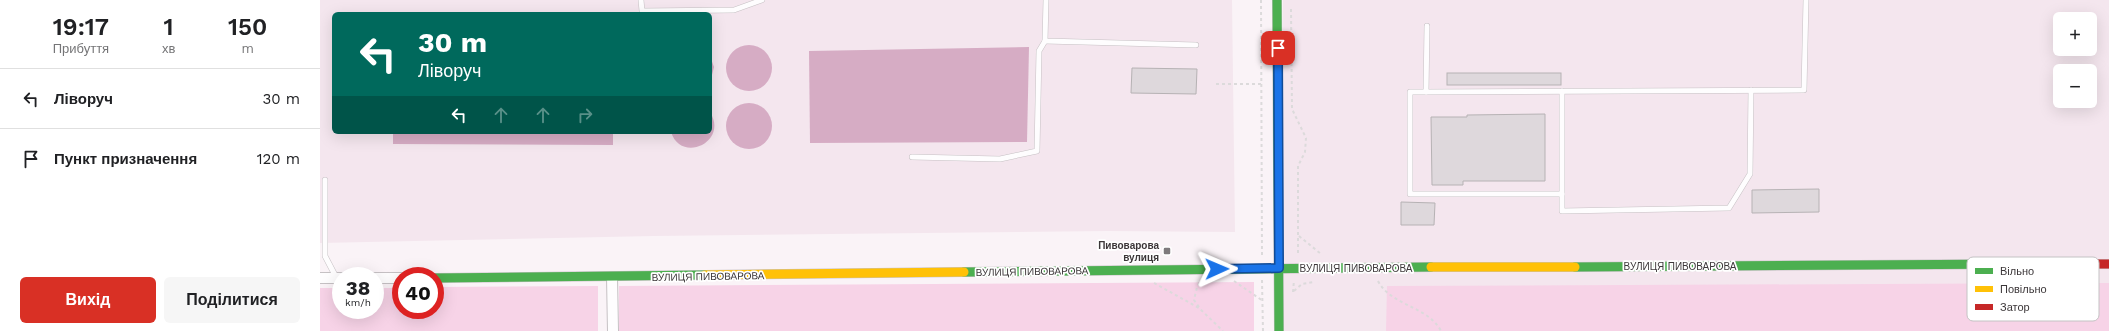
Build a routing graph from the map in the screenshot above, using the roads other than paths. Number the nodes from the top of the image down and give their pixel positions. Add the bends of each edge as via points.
1 (641, 0) edge
2 (762, 0) edge
3 (1046, 0) edge
4 (1277, 0) edge
5 (1806, 0) edge
6 (1427, 26) dead end
7 (1045, 41) junction
8 (1196, 45) dead end
9 (1751, 90) junction
10 (1562, 91) junction
11 (1426, 92) junction
12 (912, 157) dead end
13 (325, 180) dead end
14 (1562, 194) junction
15 (2099, 264) edge
16 (2109, 264) edge
17 (1967, 265) edge
18 (332, 267) edge
19 (1279, 268) junction
20 (612, 277) junction
21 (320, 278) edge
22 (332, 278) edge
23 (444, 278) edge
24 (613, 331) edge
25 (1279, 331) edge

1 - 2 lane via 642,11 682,12 734,10
3 - 7 lane
4 - 19 street
5 - 9 lane via 1804,90
6 - 11 lane
7 - 8 lane
7 - 12 lane via 1039,51 1036,151 1000,159
9 - 10 lane
9 - 14 lane via 1750,174 1728,208 1562,211
10 - 11 lane
10 - 14 lane
11 - 14 lane via 1410,92 1410,194
13 - 18 lane via 325,256
15 - 16 street, ВУЛИЦЯ ПИВОВАРОВА
17 - 19 street, ВУЛИЦЯ ПИВОВАРОВА
19 - 20 street, ВУЛИЦЯ ПИВОВАРОВА
19 - 25 street
20 - 23 street, ВУЛИЦЯ ПИВОВАРОВА
20 - 24 street
21 - 22 street

